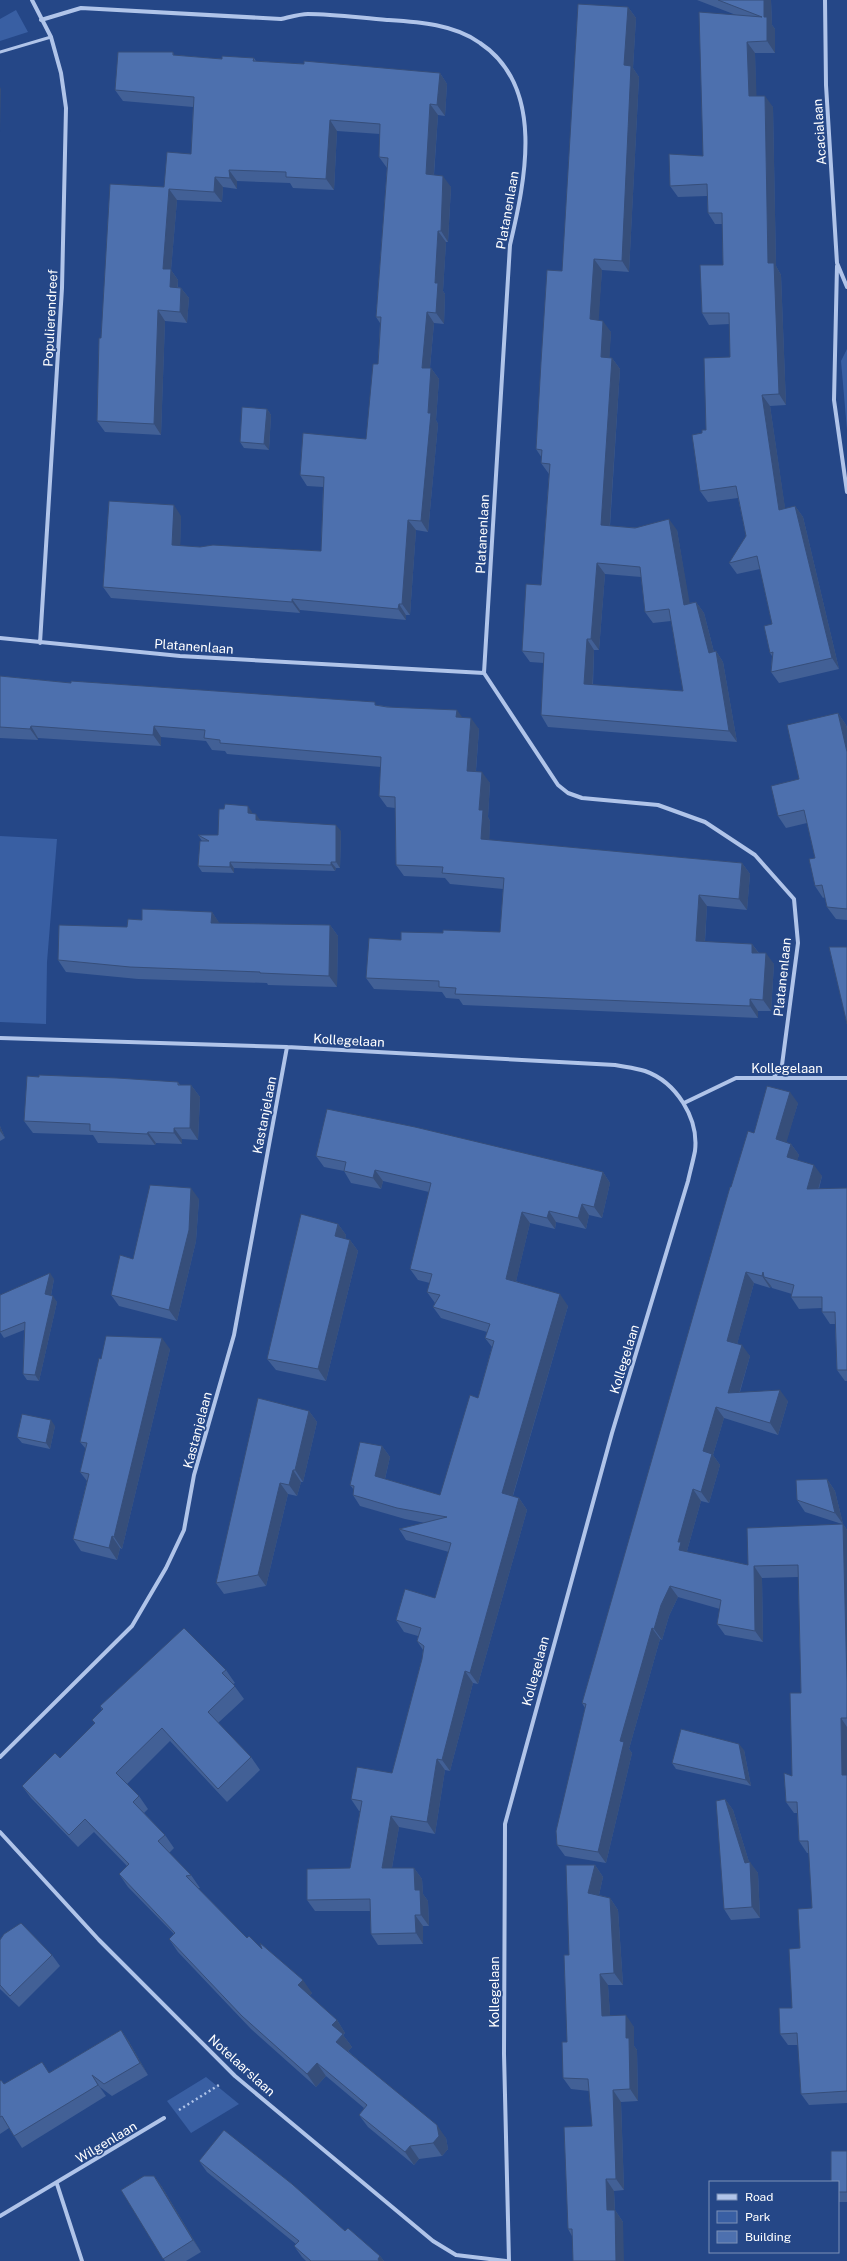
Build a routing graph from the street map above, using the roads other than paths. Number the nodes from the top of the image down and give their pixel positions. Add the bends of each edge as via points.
1 (32, 0) edge
2 (825, 0) edge
3 (41, 20) junction
4 (51, 37) junction
5 (0, 52) edge
6 (837, 263) junction
7 (847, 286) edge
8 (847, 492) edge
9 (0, 638) edge
10 (40, 643) junction
11 (484, 673) junction
12 (0, 1038) edge
13 (287, 1047) junction
14 (774, 1077) junction
15 (847, 1078) edge
16 (684, 1103) junction
17 (0, 1757) edge
18 (0, 1832) edge
19 (164, 2118) road end
20 (57, 2184) junction
21 (0, 2216) edge
22 (82, 2261) edge
23 (506, 2261) edge
24 (509, 2261) edge

1 - 3 street, Populierendreef
2 - 6 street, Acacialaan via 826,85
3 - 4 street, Populierendreef
3 - 11 street, Platanenlaan via 81,8 281,19 307,14 426,23 453,30 480,42 500,60 516,87 525,119 525,155 522,195 510,245
4 - 5 lane
4 - 10 street, Populierendreef via 61,73 66,108 62,288
6 - 7 street, Acacialaan
6 - 8 street, Acacialaan via 834,400
9 - 10 street, Platanenlaan
10 - 11 street, Platanenlaan via 180,656
11 - 14 street, Platanenlaan via 558,785 568,794 582,798 658,804 705,822 755,854 794,898 798,943 782,1065
12 - 13 street, Kollegelaan
13 - 16 street, Kollegelaan via 615,1065 646,1072 669,1084
13 - 17 street, Kastanjelaan via 234,1335 194,1475 184,1530 166,1568 132,1626
14 - 15 street, Kollegelaan
14 - 16 street, Kollegelaan via 736,1078
16 - 24 street, Kollegelaan via 694,1129 695,1151 688,1181 612,1433 505,1824 504,2054
18 - 23 street, Notelaarslaan via 98,1940 235,2076 433,2241 456,2255
19 - 20 street, Wilgenlaan
20 - 21 street, Wilgenlaan
20 - 22 street

